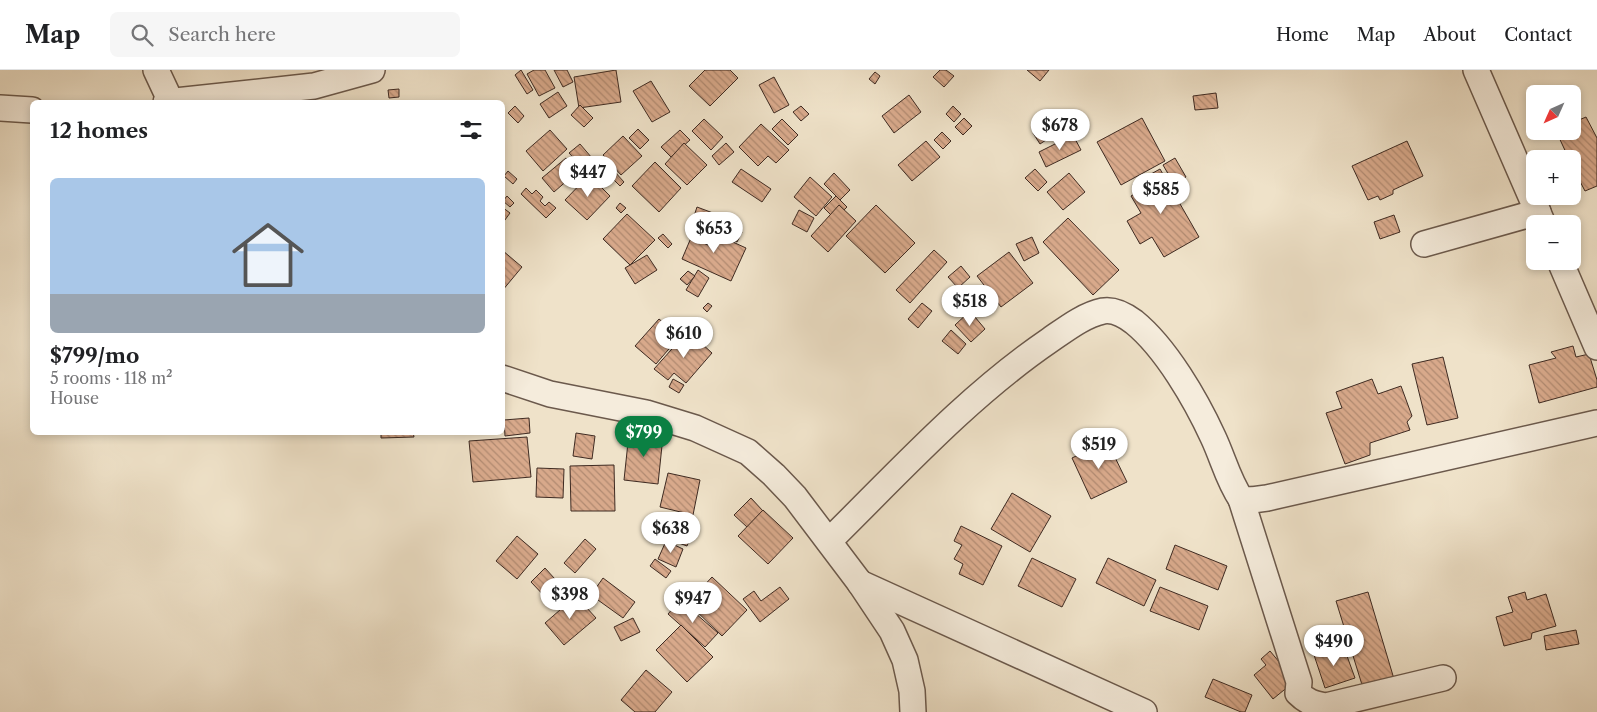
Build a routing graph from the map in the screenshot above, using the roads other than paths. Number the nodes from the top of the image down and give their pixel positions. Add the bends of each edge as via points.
1 (156, 70) edge
2 (372, 70) edge
3 (1476, 70) edge
4 (319, 94) edge
5 (169, 100) edge
6 (207, 100) edge
7 (0, 108) edge
8 (30, 110) edge
9 (1540, 215) edge
10 (1526, 221) edge
11 (1424, 244) dead end
12 (1564, 270) edge
13 (1597, 348) edge
14 (505, 379) edge
15 (1597, 423) edge
16 (1241, 499) junction
17 (829, 541) junction
18 (860, 583) junction
19 (1443, 678) dead end
20 (914, 712) edge
21 (1144, 712) edge

1 - 5 street
2 - 4 street
3 - 9 street
4 - 6 street
7 - 8 street
10 - 11 street
12 - 13 street
14 - 17 street via 550,394 695,428 748,452 795,497
15 - 16 street via 1267,498
16 - 17 street via 1213,437 1178,374 1147,333 1120,313 1105,311 1069,328 994,383 941,429
16 - 19 street via 1299,682 1298,693 1305,700 1326,706
17 - 18 street
18 - 20 street via 892,632 905,660
18 - 21 street

